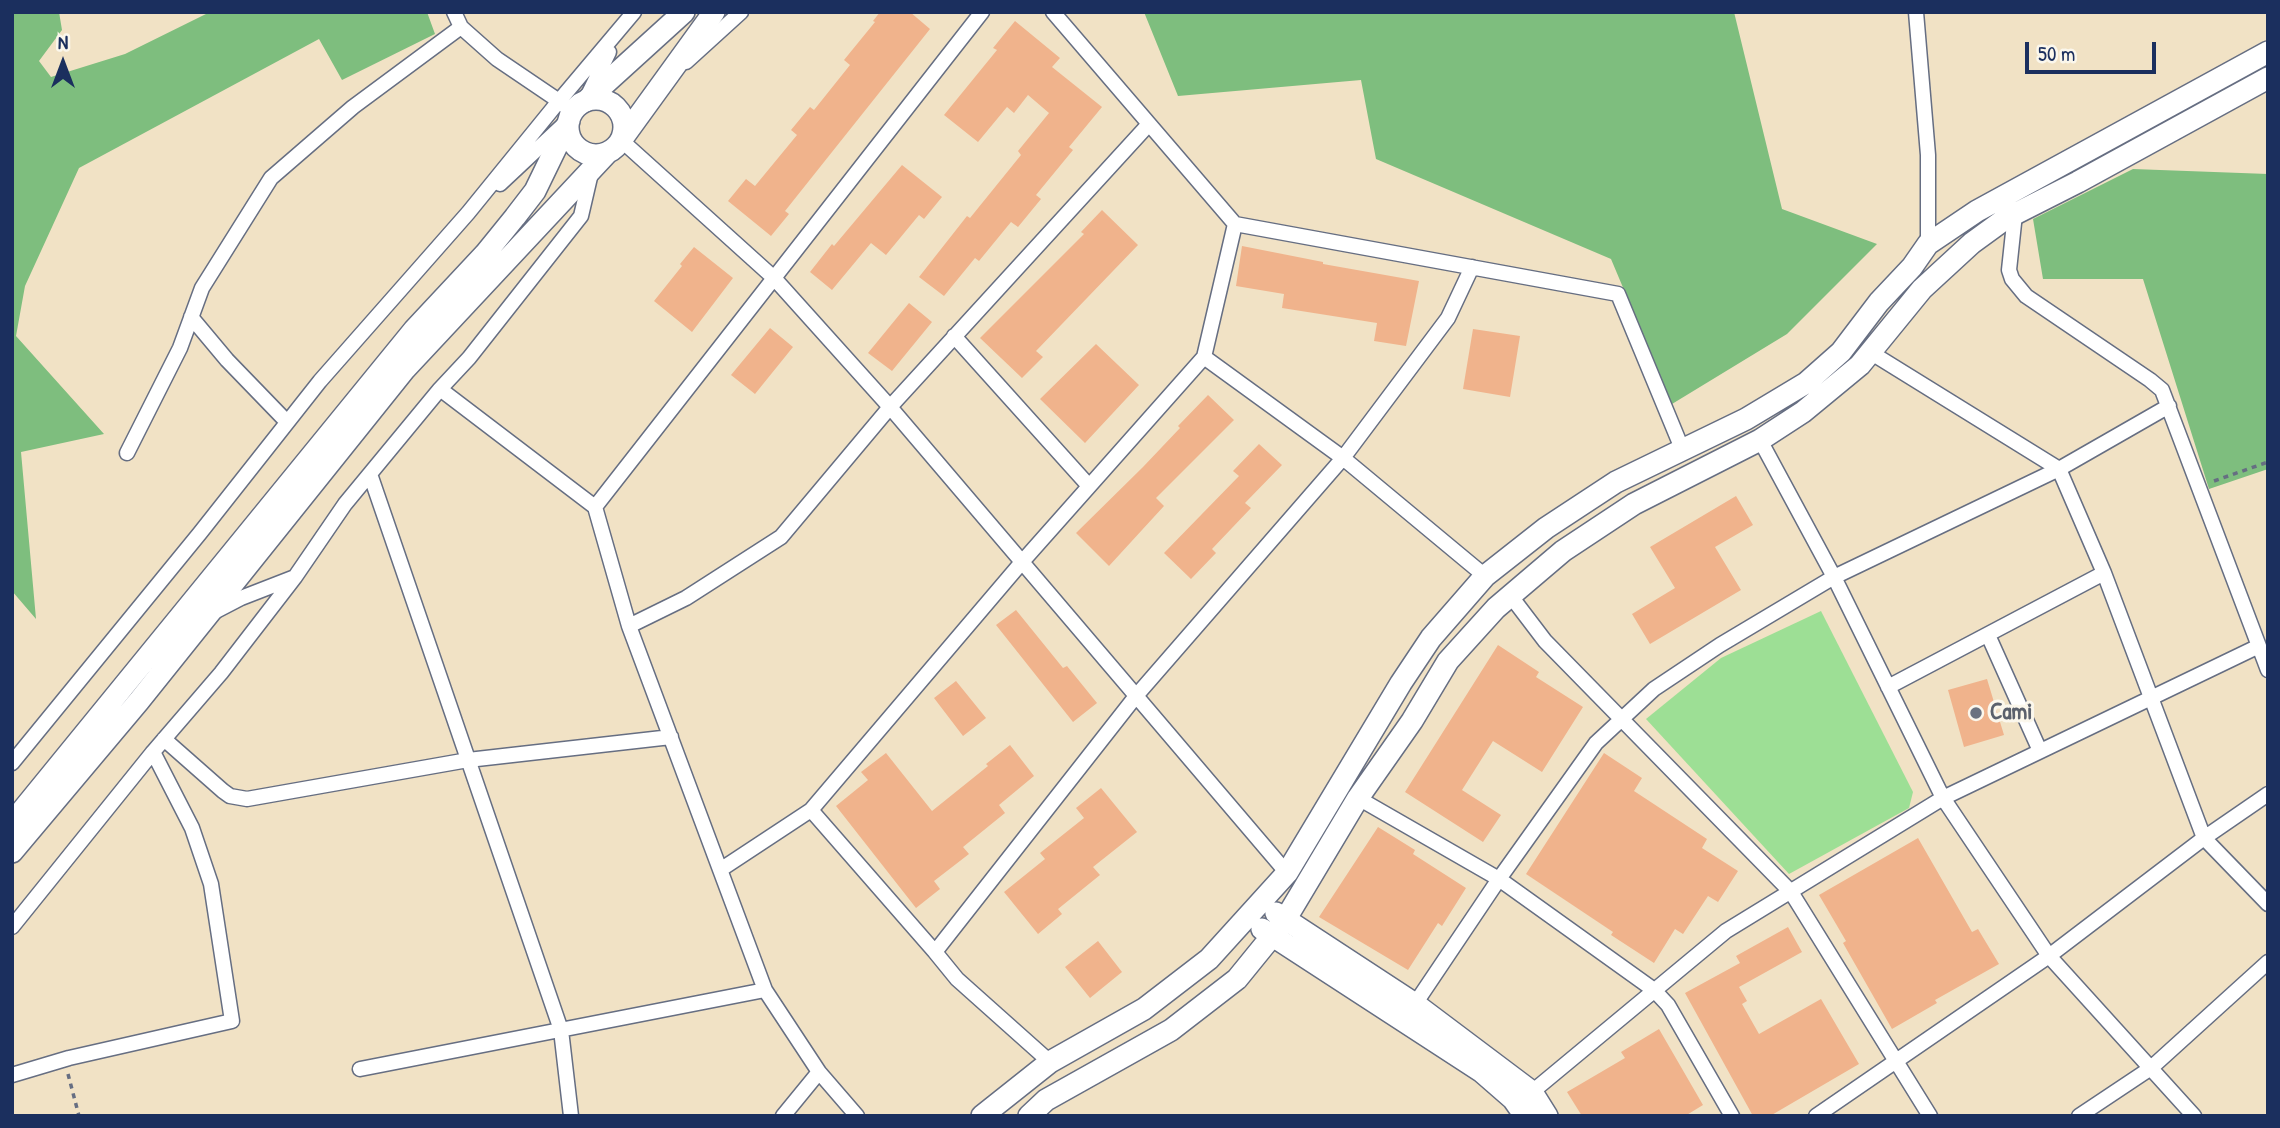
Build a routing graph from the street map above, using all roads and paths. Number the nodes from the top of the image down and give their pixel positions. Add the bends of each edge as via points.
1 (454, 12) edge
2 (684, 12) edge
3 (714, 12) edge
4 (741, 12) edge
5 (982, 12) edge
6 (1054, 12) edge
7 (1916, 12) edge
8 (632, 15) edge
9 (461, 27) junction
10 (2268, 52) edge
11 (2268, 78) edge
12 (664, 81) junction
13 (572, 109) junction
14 (1149, 124) junction
15 (614, 146) junction
16 (592, 169) junction
17 (468, 213) junction
18 (2015, 214) junction
19 (1235, 224) junction
20 (1928, 244) junction
21 (1472, 267) junction
22 (774, 278) junction
23 (191, 317) junction
24 (954, 336) junction
25 (1870, 352) junction
26 (1204, 357) junction
27 (440, 389) junction
28 (2169, 406) junction
29 (890, 407) junction
30 (287, 422) junction
31 (1760, 440) junction
32 (1683, 451) junction
33 (127, 453) dead end
34 (1343, 458) junction
35 (2268, 462) edge
36 (2059, 469) junction
37 (370, 474) junction
38 (1089, 486) junction
39 (2199, 486) junction
40 (595, 507) junction
41 (1021, 562) junction
42 (2104, 573) junction
43 (1485, 576) junction
44 (1834, 576) junction
45 (295, 577) junction
46 (1510, 595) junction
47 (208, 615) junction
48 (629, 626) junction
49 (1988, 635) junction
50 (2259, 646) junction
51 (2268, 670) edge
52 (1888, 687) junction
53 (1136, 696) junction
54 (2151, 699) junction
55 (1622, 719) junction
56 (671, 737) junction
57 (164, 739) junction
58 (2040, 751) junction
59 (153, 752) junction
60 (468, 760) junction
61 (12, 763) edge
62 (2268, 794) edge
63 (1357, 798) junction
64 (1943, 798) junction
65 (811, 810) junction
66 (12, 823) edge
67 (2204, 838) junction
68 (12, 852) edge
69 (720, 870) junction
70 (1287, 873) junction
71 (1499, 879) junction
72 (1791, 892) junction
73 (2268, 905) edge
74 (1253, 910) junction
75 (12, 927) edge
76 (1279, 928) junction
77 (935, 952) junction
78 (2049, 956) junction
79 (2268, 962) edge
80 (765, 990) junction
81 (1654, 990) junction
82 (1415, 1004) junction
83 (561, 1030) junction
84 (69, 1058) junction
85 (1897, 1061) junction
86 (1050, 1062) junction
87 (2151, 1068) junction
88 (360, 1069) dead end
89 (819, 1072) junction
90 (12, 1075) edge
91 (1532, 1091) junction
92 (79, 1116) edge
93 (571, 1116) edge
94 (783, 1116) edge
95 (857, 1116) edge
96 (982, 1116) edge
97 (1029, 1116) edge
98 (1525, 1116) edge
99 (1547, 1116) edge
100 (1731, 1116) edge
101 (1816, 1116) edge
102 (1930, 1116) edge
103 (2079, 1116) edge
104 (2194, 1116) edge

1 - 9 street
2 - 13 street
3 - 12 street
4 - 12 street
5 - 22 street
6 - 14 street
7 - 20 street via 1928,155
8 - 13 street
8 - 13 street
9 - 13 street via 497,59
9 - 23 street via 352,107 271,178 202,288
10 - 20 street via 1977,211
11 - 18 street
12 - 15 street
13 - 15 street via 570,138 582,151 599,155
13 - 15 street via 605,100 614,105 624,121
13 - 17 street
13 - 17 street
13 - 66 street via 535,191 515,217 414,330
14 - 19 street
14 - 24 street
15 - 16 street
15 - 22 street
16 - 27 street via 581,216
16 - 47 street via 405,369
17 - 30 street
18 - 25 street via 1972,243 1922,289
18 - 28 street via 2012,279 2026,296 2151,380
19 - 21 street
19 - 26 street
20 - 32 street via 1841,352 1806,383
21 - 32 street via 1618,294
21 - 34 street via 1448,318
22 - 29 street
22 - 40 street
23 - 30 street
23 - 33 street
24 - 29 street
24 - 38 street
25 - 31 street via 1803,412
25 - 36 street
26 - 34 street
26 - 38 street
27 - 37 street
27 - 40 street
28 - 36 street
28 - 39 street
29 - 41 street
29 - 48 street via 781,537 685,598
30 - 61 street
31 - 44 street
31 - 46 street via 1634,504 1563,551
32 - 43 street via 1616,482
34 - 43 street
34 - 53 street
35 - 39 path
36 - 42 street
36 - 44 street
37 - 45 street
37 - 60 street
38 - 41 street
39 - 50 street
40 - 48 street
41 - 53 street
41 - 65 street
42 - 49 street
42 - 54 street
43 - 70 street via 1431,639 1401,683
44 - 52 street
44 - 55 street via 1676,674
45 - 47 street
45 - 57 street
46 - 55 street via 1545,641
46 - 63 street via 1448,661
47 - 68 street
48 - 56 street
49 - 52 street
49 - 58 street
50 - 51 street
50 - 54 street
52 - 64 street
53 - 70 street
53 - 77 street
54 - 58 street
54 - 67 street
55 - 71 street via 1596,743
55 - 72 street
56 - 60 street
56 - 69 street
57 - 59 street
57 - 60 street via 223,791 247,799
58 - 64 street
59 - 75 street
59 - 84 street via 192,828 211,884 232,1021
60 - 83 street
62 - 67 street
63 - 71 street
63 - 76 street
64 - 72 street
64 - 78 street
65 - 69 street
65 - 77 street
67 - 73 street
67 - 78 street
69 - 80 street
70 - 74 street
71 - 81 street
71 - 82 street
72 - 81 street via 1726,932
72 - 85 street
74 - 76 street
74 - 86 street via 1209,958 1144,1009
76 - 82 street
76 - 97 street via 1237,979 1171,1030 1046,1100
76 - 98 street via 1482,1072
77 - 86 street via 957,979
78 - 85 street
78 - 87 street
79 - 87 street
80 - 83 street
80 - 89 street
81 - 91 street
81 - 100 street via 1668,1005
82 - 91 street
83 - 88 street
83 - 93 street
84 - 90 street
84 - 92 path via 68,1079
85 - 101 street
85 - 102 street
86 - 96 street
87 - 103 street
87 - 104 street
89 - 94 street
89 - 95 street
91 - 99 street

